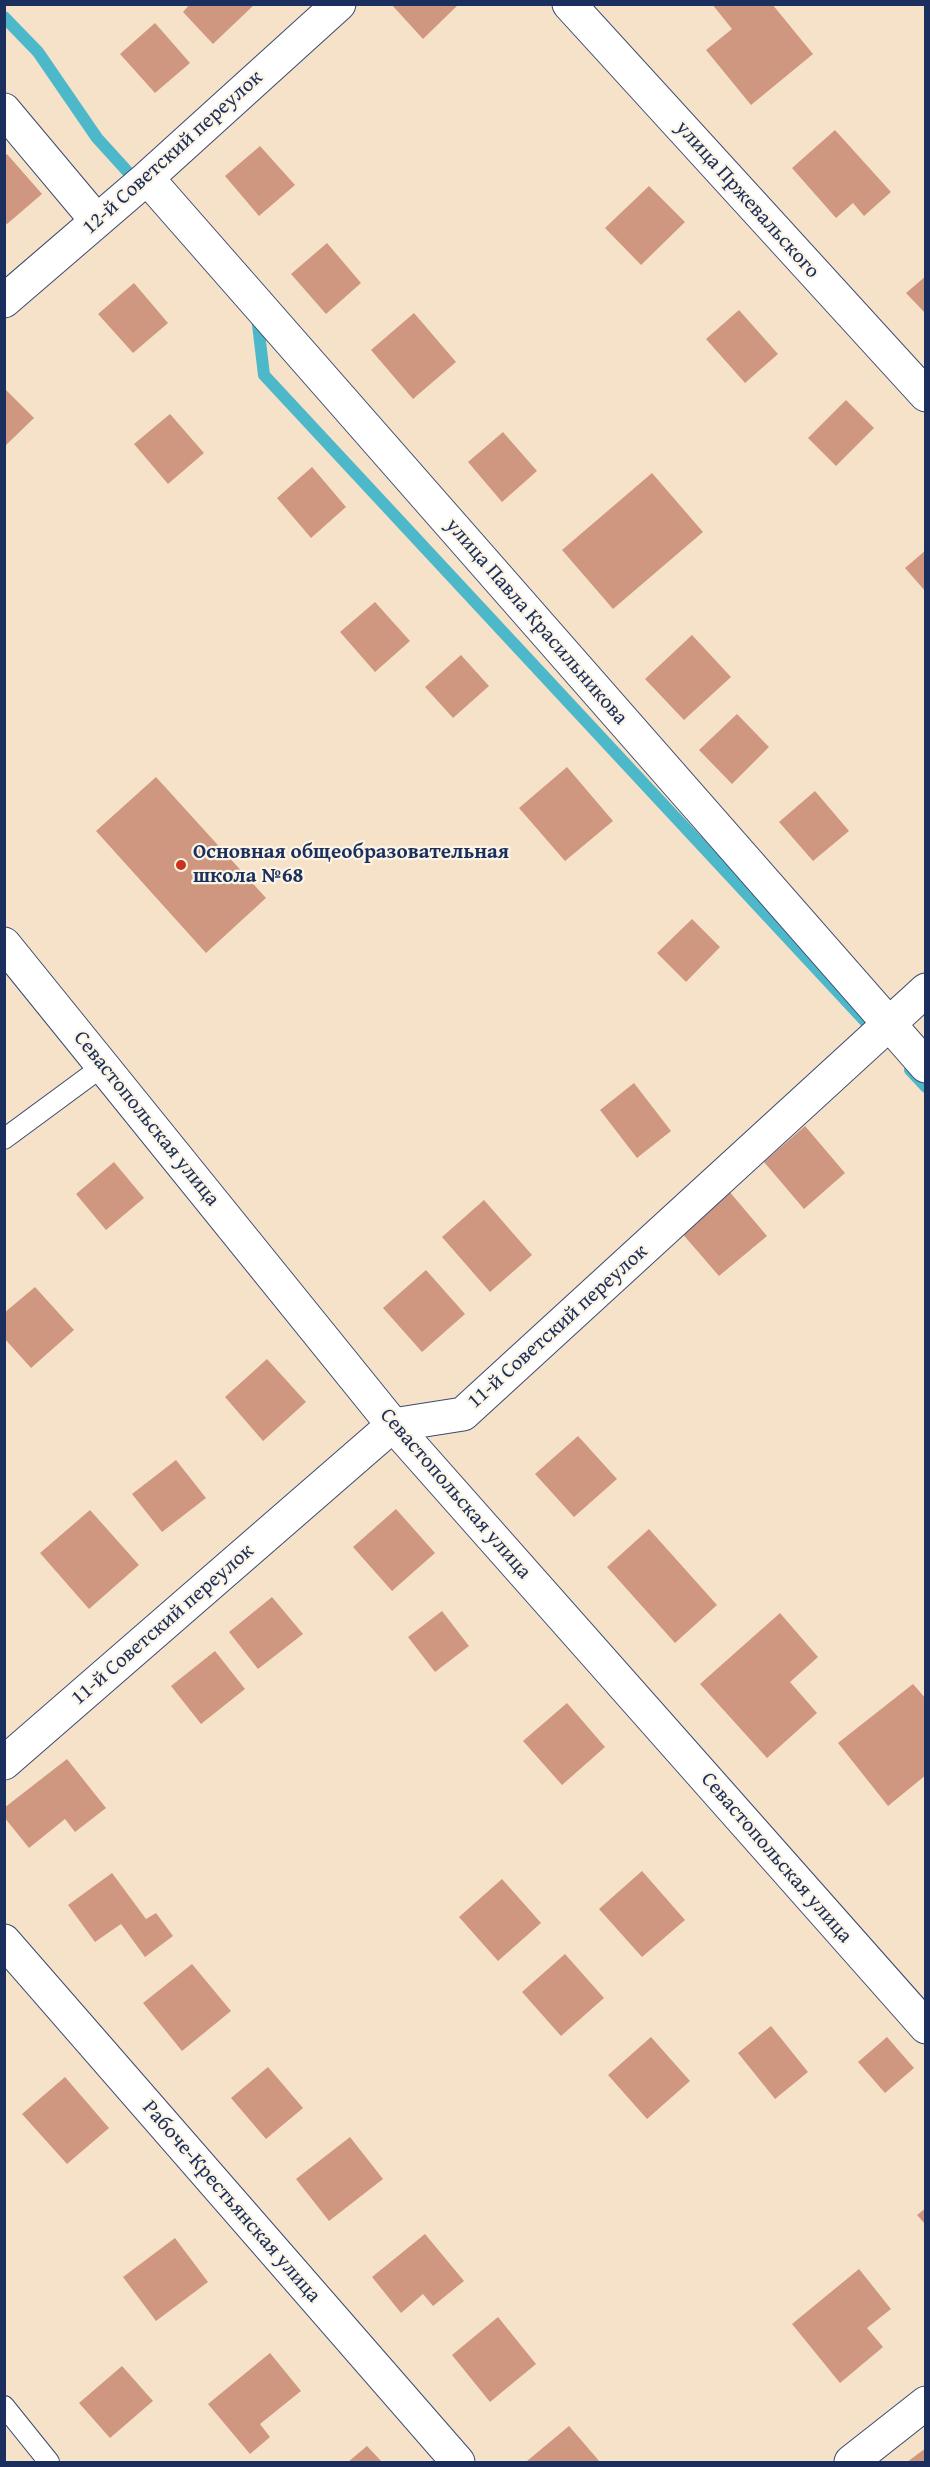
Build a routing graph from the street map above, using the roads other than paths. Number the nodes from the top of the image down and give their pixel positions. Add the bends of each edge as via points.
1 (339, 4) edge
2 (569, 4) edge
3 (4, 110) edge
4 (147, 178) junction
5 (97, 221) junction
6 (4, 301) edge
7 (926, 395) edge
8 (4, 944) edge
9 (926, 990) edge
10 (889, 1026) junction
11 (103, 1066) junction
12 (926, 1066) edge
13 (4, 1139) edge
14 (393, 1425) junction
15 (4, 1763) edge
16 (4, 1941) edge
17 (926, 2027) edge
18 (926, 2403) edge
19 (4, 2406) edge
20 (49, 2463) edge
21 (458, 2463) edge
22 (852, 2463) edge

1 - 4 street, 12-й Советский переулок
2 - 7 street, улица Пржевальского
3 - 5 street
4 - 5 street, 12-й Советский переулок
4 - 10 street, улица Павла Красильникова
5 - 6 street, 12-й Советский переулок
8 - 11 street, Севастопольская улица
9 - 10 street, 11-й Советский переулок
10 - 12 street, улица Павла Красильникова
10 - 14 street, 11-й Советский переулок via 463,1414
11 - 13 lane
11 - 14 street, Севастопольская улица
14 - 15 street, 11-й Советский переулок
14 - 17 street, Севастопольская улица
16 - 21 street, Рабоче-Крестьянская улица
18 - 22 street
19 - 20 lane

